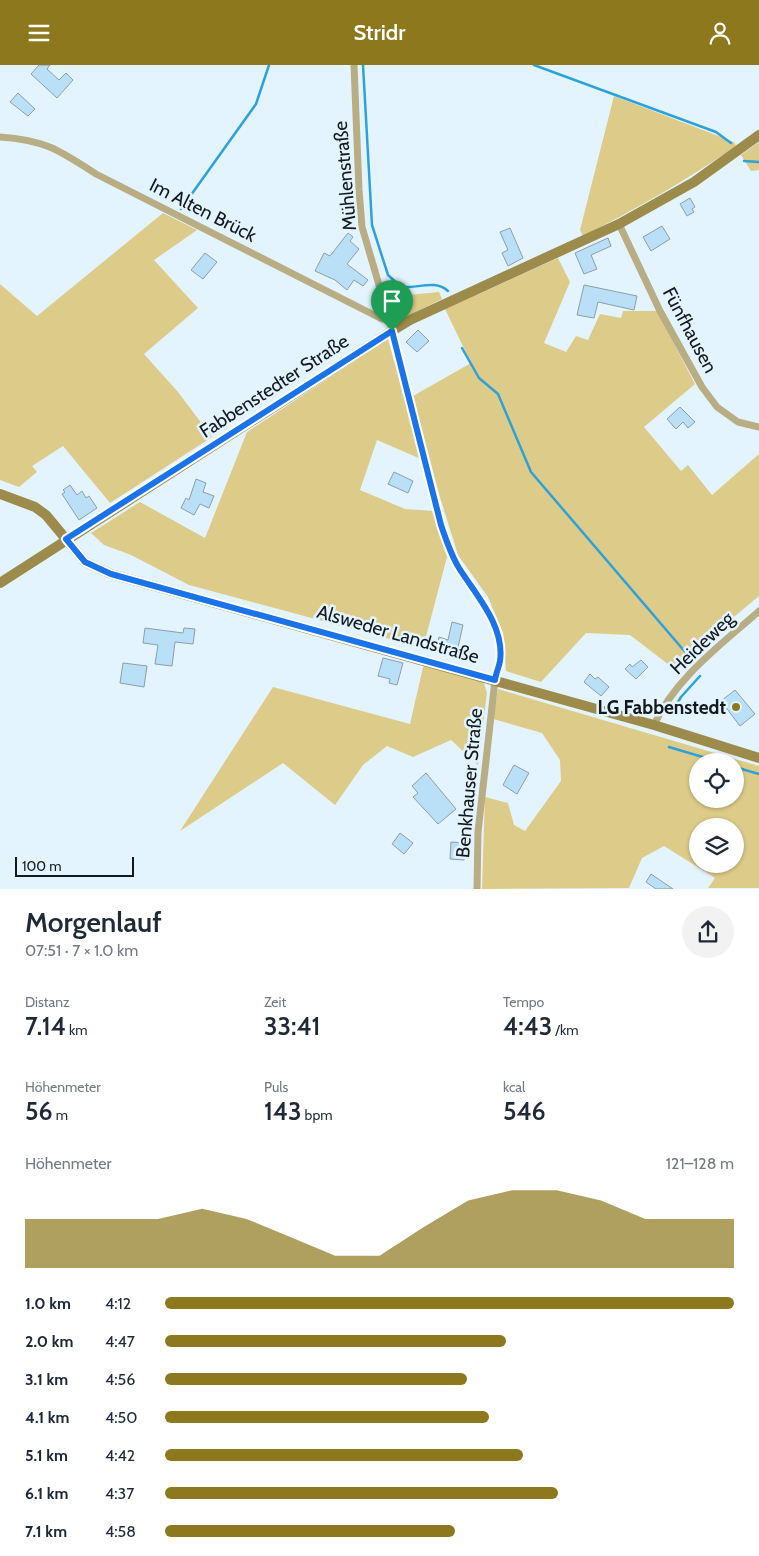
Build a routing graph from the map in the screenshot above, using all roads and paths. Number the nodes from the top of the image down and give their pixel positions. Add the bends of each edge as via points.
1 (354, 65) edge
2 (759, 135) edge
3 (0, 137) edge
4 (618, 224) junction
5 (389, 319) junction
6 (392, 331) junction
7 (759, 427) edge
8 (0, 494) edge
9 (66, 539) junction
10 (0, 583) edge
11 (759, 611) edge
12 (495, 680) junction
13 (654, 725) junction
14 (759, 758) edge
15 (477, 889) edge

1 - 5 street, Mühlenstraße via 362,227
2 - 4 street, Fabbenstedter Straße via 694,182
3 - 5 street, Im Alten Brück via 40,143 56,149 96,174 178,216 382,319
4 - 6 street, Fabbenstedter Straße
4 - 7 street, Fünfhausen via 660,311 702,387 717,407 738,421
5 - 6 street, Mühlenstraße
6 - 9 street, Fabbenstedter Straße
6 - 12 street, Mühlenstraße via 449,549 497,633 500,660
8 - 9 street, Alsweder Landstraße via 35,507
9 - 10 street, Fabbenstedter Straße
9 - 12 street, Alsweder Landstraße via 85,562 111,574
11 - 13 street, Heideweg via 697,668 664,706
12 - 13 street, Alsweder Landstraße
12 - 15 street, Benkhauser Straße via 478,832
13 - 14 street, Alsweder Landstraße

